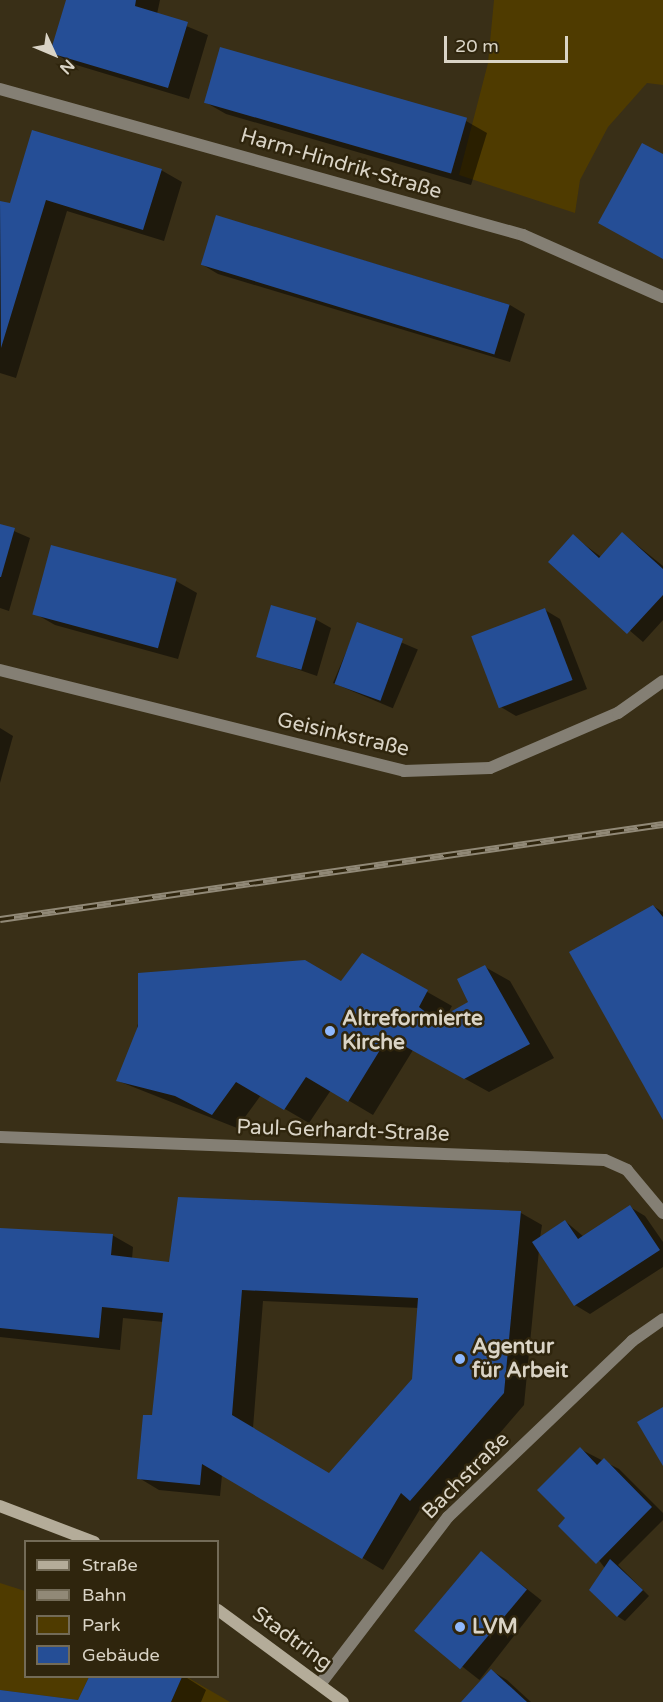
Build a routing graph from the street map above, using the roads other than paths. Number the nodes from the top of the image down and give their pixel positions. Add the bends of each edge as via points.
1 (0, 89) edge
2 (663, 297) edge
3 (0, 670) edge
4 (663, 681) edge
5 (0, 1137) edge
6 (663, 1212) edge
7 (663, 1319) edge
8 (0, 1506) edge
9 (89, 1540) edge
10 (219, 1611) edge
11 (321, 1683) junction
12 (343, 1702) edge

1 - 2 street, Harm-Hindrik-Straße via 523,235
3 - 4 street, Geisinkstraße via 404,771 490,768 618,712
5 - 6 street, Paul-Gerhardt-Straße via 604,1160 627,1170
7 - 11 street, Bachstraße via 632,1341 448,1517
8 - 9 street
10 - 11 street, Stadtring
11 - 12 street, Stadtring

